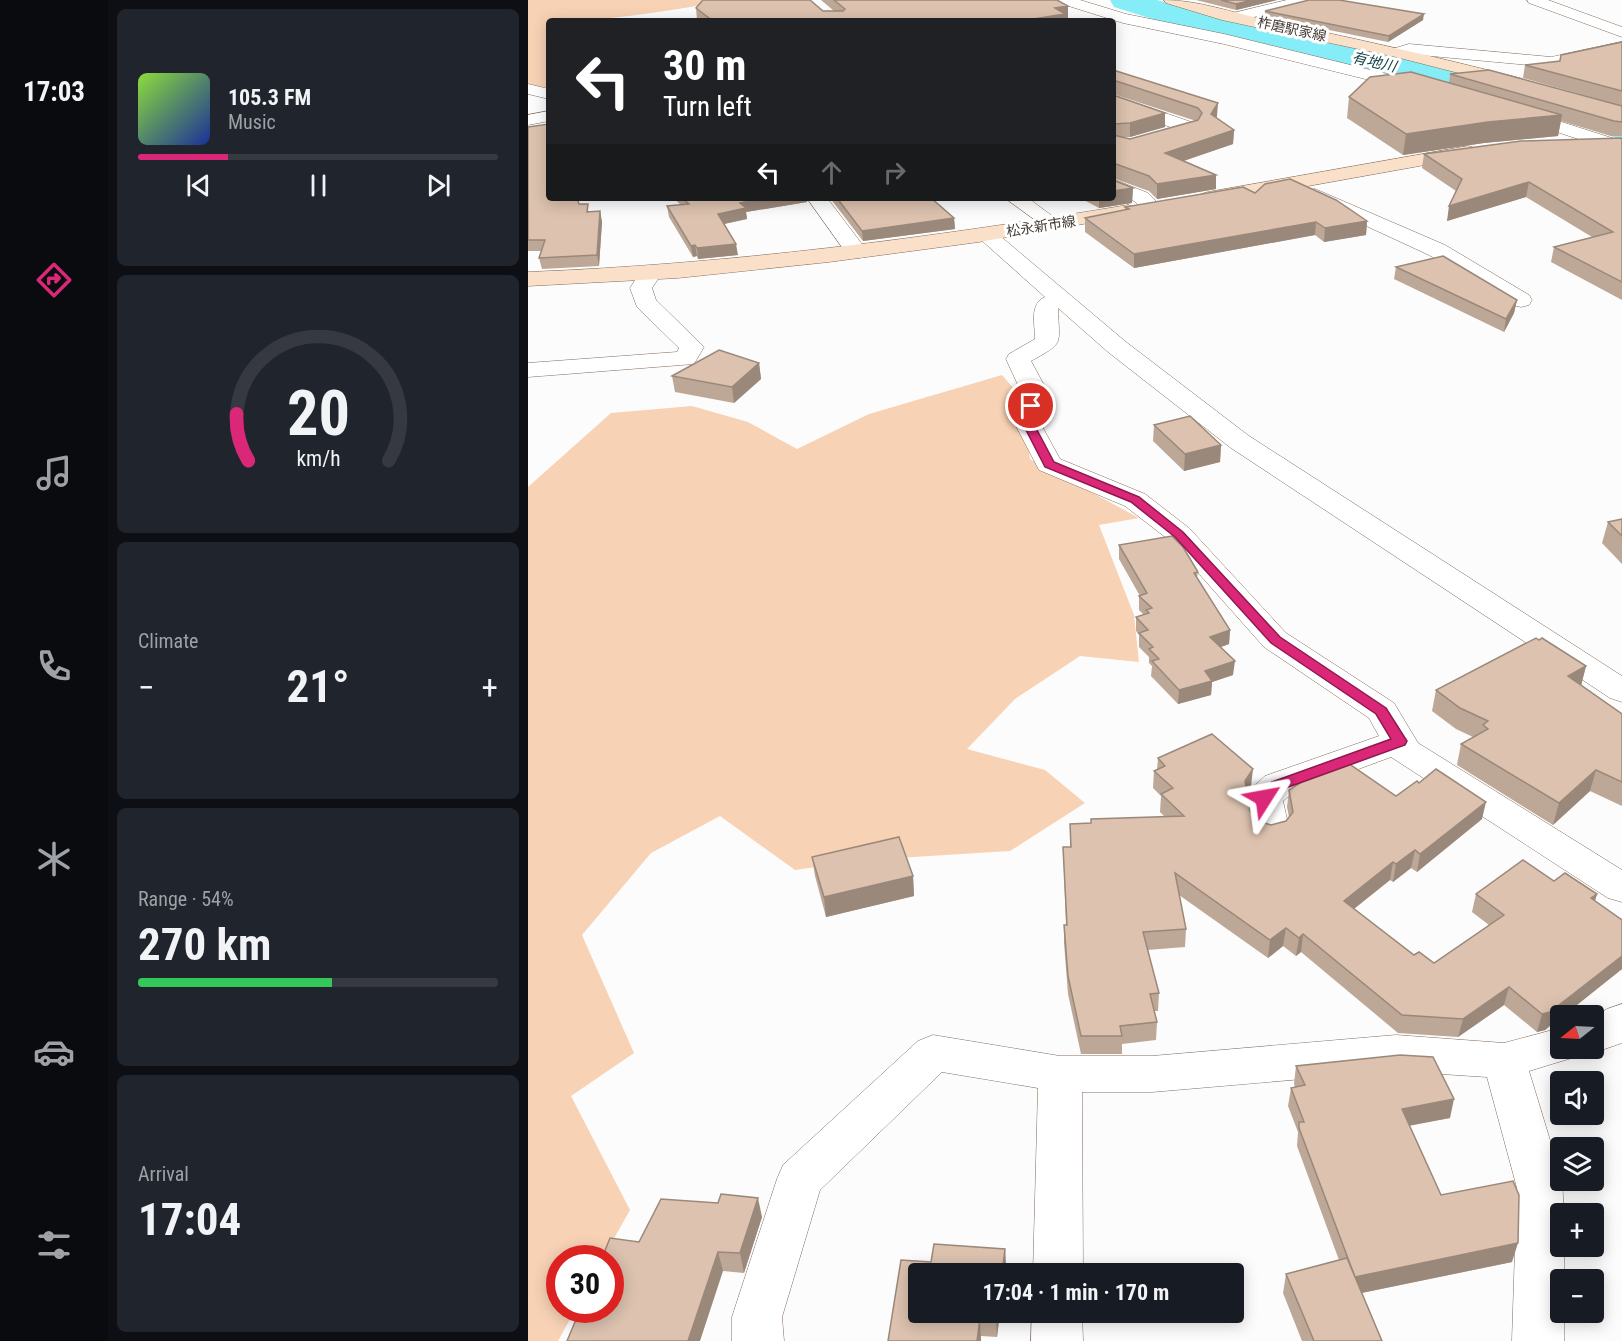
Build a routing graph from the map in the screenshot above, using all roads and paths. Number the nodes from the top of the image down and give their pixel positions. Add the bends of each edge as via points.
1 (1064, 0) edge
2 (1306, 0) edge
3 (1534, 0) edge
4 (1177, 2) edge
5 (1234, 17) junction
6 (1111, 18) edge
7 (1116, 20) edge
8 (1622, 32) edge
9 (1622, 47) edge
10 (1398, 52) junction
11 (1530, 87) edge
12 (528, 89) edge
13 (1439, 92) edge
14 (546, 93) edge
15 (1116, 101) edge
16 (1508, 110) edge
17 (546, 117) edge
18 (528, 120) edge
19 (1141, 142) edge
20 (1615, 143) edge
21 (1553, 145) edge
22 (1487, 148) edge
23 (1292, 184) junction
24 (1116, 185) edge
25 (819, 201) edge
26 (1019, 201) edge
27 (1152, 207) junction
28 (1053, 224) junction
29 (986, 234) junction
30 (857, 252) junction
31 (651, 273) junction
32 (528, 279) edge
33 (1061, 298) junction
34 (1521, 300) dead end
35 (528, 370) edge
36 (1622, 691) edge
37 (1400, 741) junction
38 (1269, 828) edge
39 (1622, 888) edge
40 (1622, 1021) edge
41 (1604, 1033) edge
42 (1550, 1048) edge
43 (1504, 1061) junction
44 (1060, 1074) junction
45 (1058, 1263) edge
46 (1057, 1323) edge
47 (758, 1341) edge
48 (1057, 1341) edge
49 (1538, 1341) edge

1 - 6 street
2 - 5 street
3 - 8 street
4 - 5 main road, 柞磨駅家線
4 - 7 street
5 - 10 main road, 柞磨駅家線
7 - 13 street via 1258,47
9 - 10 street via 1551,62 1409,49
10 - 11 main road, 柞磨駅家線
12 - 14 street
15 - 19 street via 1191,128
16 - 20 street
17 - 18 street
20 - 21 main road
22 - 23 main road, 松永新市線
23 - 27 main road, 松永新市線
23 - 34 street via 1437,250
24 - 27 street
25 - 30 street
26 - 28 street
27 - 28 main road, 松永新市線
28 - 29 main road, 松永新市線
29 - 30 main road, 松永新市線
29 - 33 street
30 - 31 main road, 松永新市線
31 - 32 main road, 松永新市線
31 - 35 street via 641,288 645,302 692,347 685,359
33 - 36 street via 1117,347 1240,442
33 - 37 street via 1046,305 1047,342 1018,359 1031,385 1030,428 1049,464 1135,500 1170,527 1275,640 1382,711
37 - 38 street via 1278,786 1264,798
37 - 39 street via 1405,751
40 - 41 street
42 - 43 street
43 - 44 street via 1396,1053 1152,1074
43 - 49 street via 1541,1188
44 - 45 street
44 - 47 street via 933,1053 800,1179 757,1317
46 - 48 street

